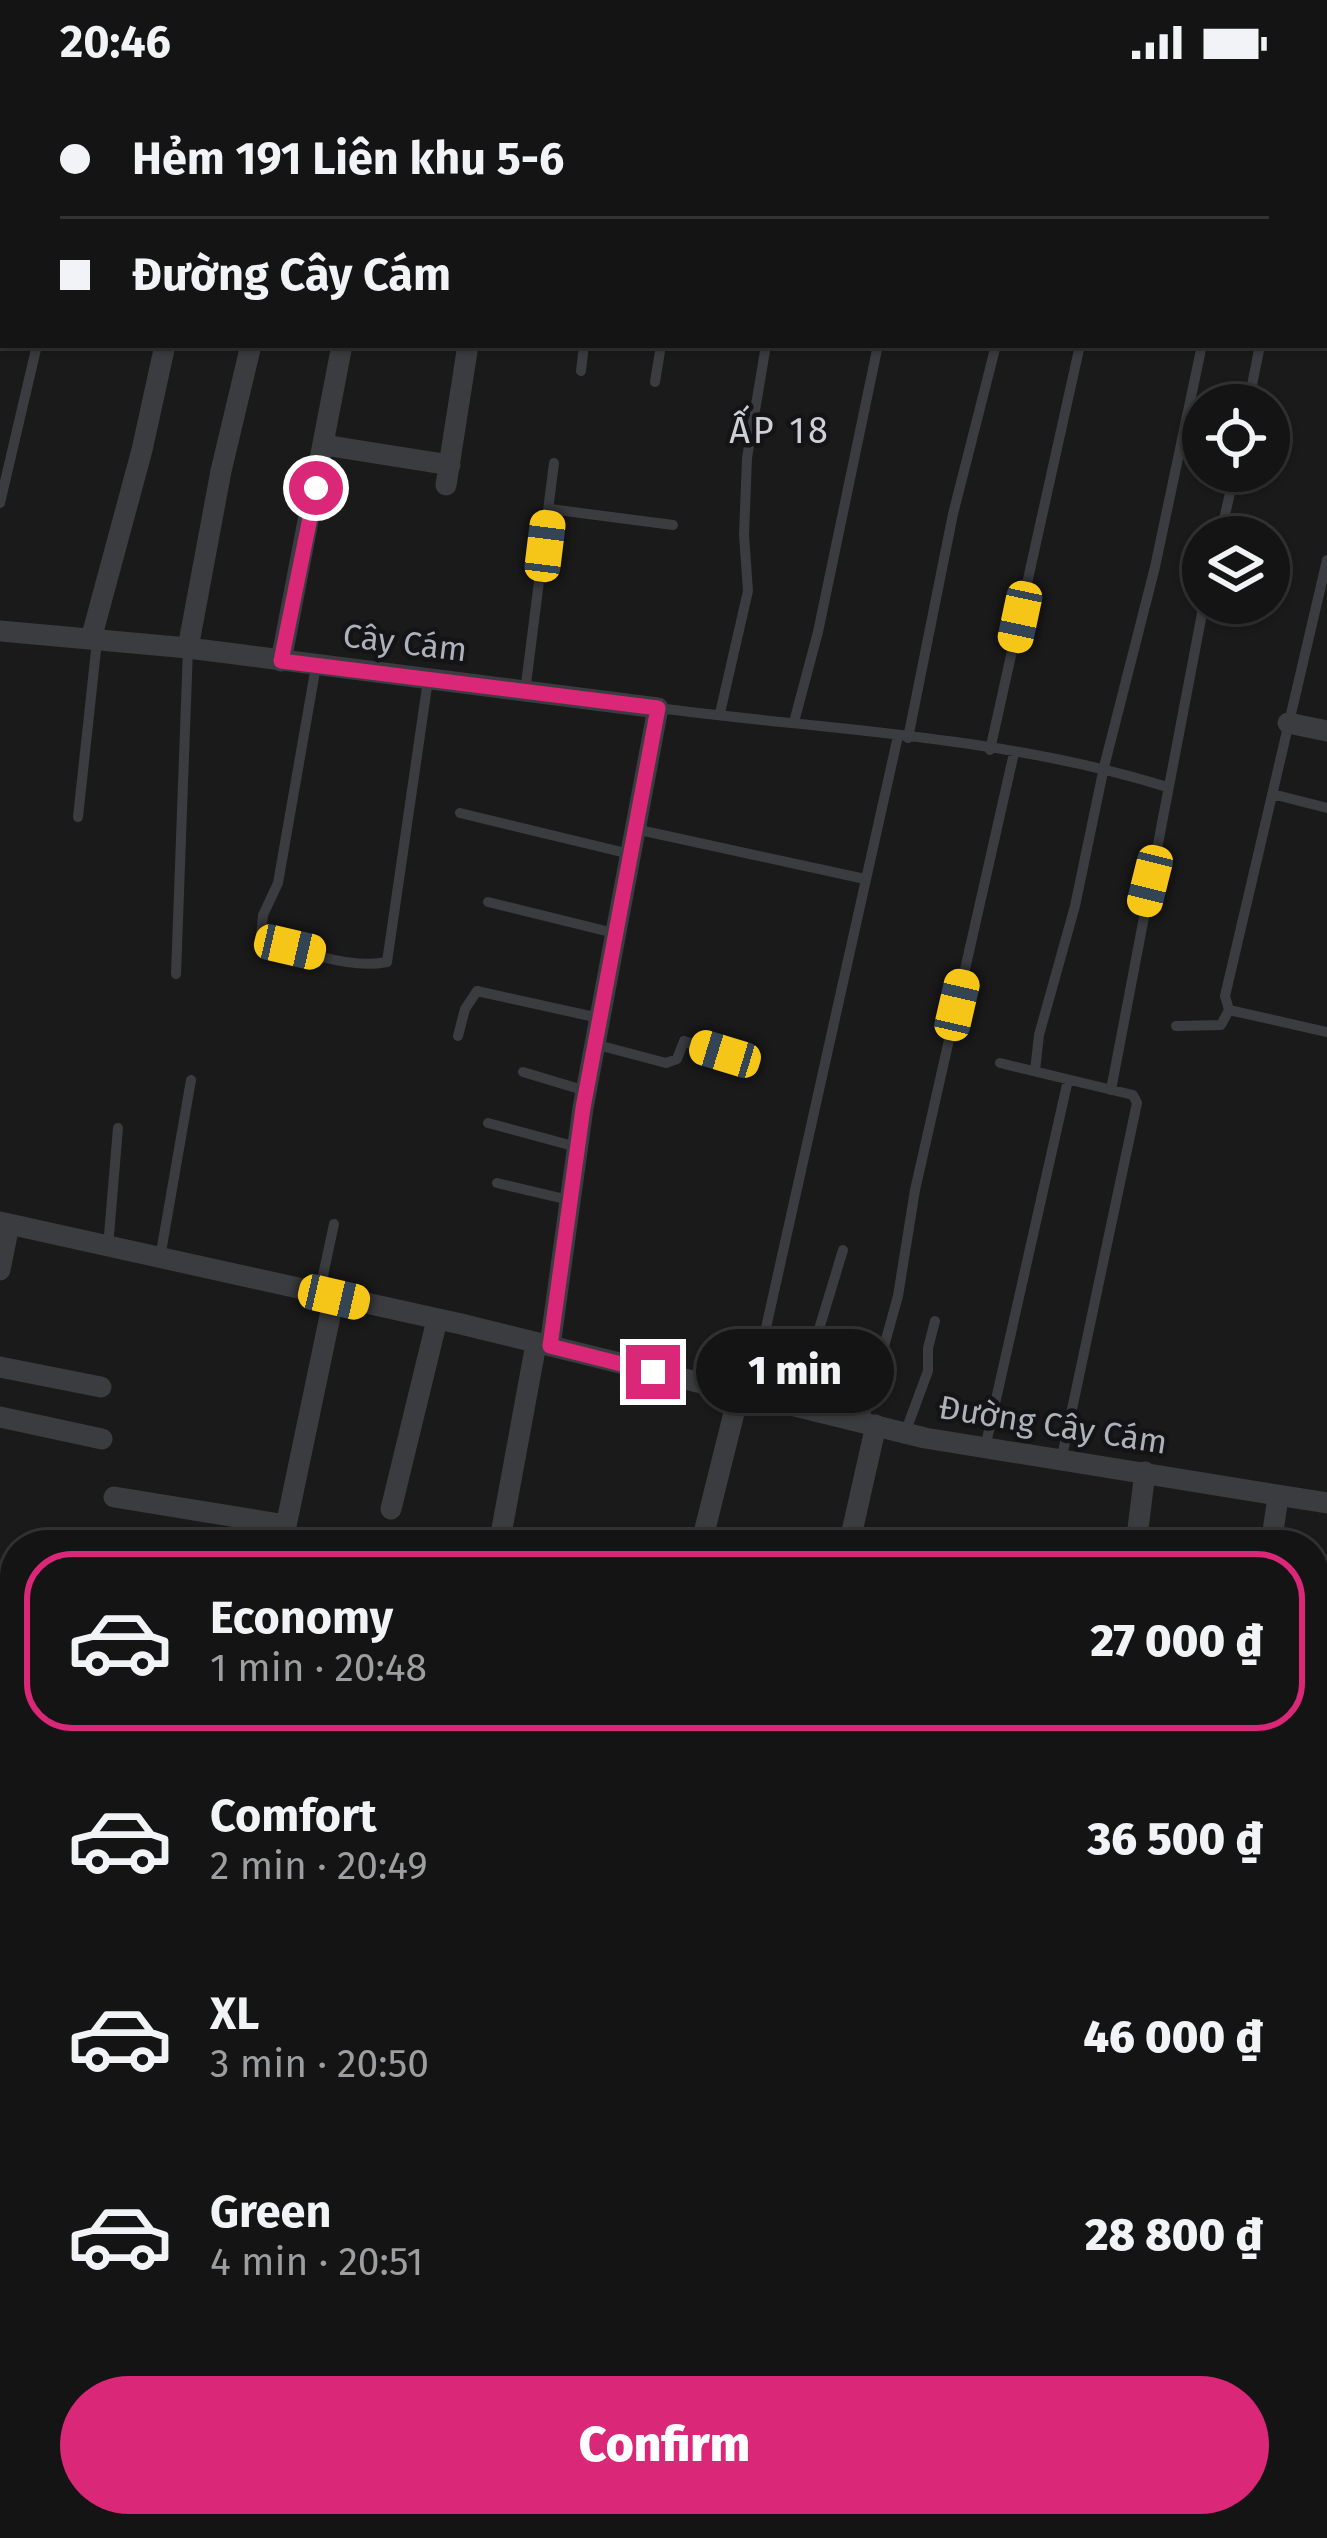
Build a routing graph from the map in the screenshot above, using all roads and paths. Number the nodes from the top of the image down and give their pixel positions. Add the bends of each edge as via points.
1 (36, 348) edge
2 (164, 348) edge
3 (250, 348) edge
4 (341, 348) edge
5 (468, 348) edge
6 (584, 348) edge
7 (661, 348) edge
8 (765, 348) edge
9 (877, 348) edge
10 (995, 348) edge
11 (1079, 348) edge
12 (1201, 348) edge
13 (1259, 348) edge
14 (580, 370) dead end
15 (655, 382) dead end
16 (1252, 384) edge
17 (324, 445) junction
18 (554, 463) dead end
19 (0, 503) edge
20 (550, 509) junction
21 (673, 526) dead end
22 (1327, 560) edge
23 (1200, 624) edge
24 (0, 631) edge
25 (94, 639) junction
26 (188, 647) junction
27 (281, 661) junction
28 (316, 666) junction
29 (428, 680) junction
30 (525, 692) junction
31 (658, 708) junction
32 (720, 712) junction
33 (794, 722) junction
34 (1288, 723) junction
35 (1327, 731) edge
36 (903, 737) junction
37 (990, 750) junction
38 (1014, 753) junction
39 (1104, 767) junction
40 (1167, 787) junction
41 (1272, 794) junction
42 (1327, 808) edge
43 (460, 813) dead end
44 (78, 817) dead end
45 (635, 829) junction
46 (630, 854) junction
47 (865, 879) junction
48 (488, 902) dead end
49 (614, 933) junction
50 (176, 974) dead end
51 (1229, 1010) junction
52 (599, 1018) junction
53 (1176, 1026) dead end
54 (1327, 1031) edge
55 (458, 1036) dead end
56 (594, 1044) junction
57 (751, 1062) dead end
58 (1000, 1064) dead end
59 (1035, 1071) junction
60 (523, 1072) dead end
61 (191, 1080) dead end
62 (1068, 1080) junction
63 (586, 1090) junction
64 (1112, 1090) junction
65 (488, 1123) dead end
66 (118, 1128) dead end
67 (579, 1148) junction
68 (496, 1183) dead end
69 (572, 1201) junction
70 (5, 1224) edge
71 (334, 1224) dead end
72 (107, 1247) junction
73 (843, 1250) dead end
74 (160, 1258) junction
75 (0, 1270) edge
76 (326, 1295) junction
77 (437, 1320) junction
78 (935, 1321) dead end
79 (543, 1345) junction
80 (0, 1367) edge
81 (101, 1387) dead end
82 (745, 1395) junction
83 (796, 1405) junction
84 (0, 1417) edge
85 (869, 1424) junction
86 (905, 1433) junction
87 (102, 1438) dead end
88 (985, 1448) junction
89 (1061, 1461) junction
90 (1144, 1472) junction
91 (1278, 1497) junction
92 (114, 1498) dead end
93 (1327, 1503) edge
94 (391, 1509) dead end
95 (261, 1530) edge
96 (285, 1530) edge
97 (502, 1530) edge
98 (705, 1530) edge
99 (851, 1530) edge
100 (1138, 1530) edge
101 (1273, 1530) edge

1 - 19 lane
2 - 25 street
3 - 26 street
4 - 17 street
5 - 17 street via 448,475
6 - 14 lane
7 - 15 lane
8 - 32 lane via 747,458 748,591
9 - 33 lane
10 - 36 lane
11 - 37 lane
12 - 39 lane
13 - 16 lane
17 - 27 street
18 - 20 lane
20 - 21 lane
20 - 30 lane
22 - 34 lane
23 - 40 lane
24 - 25 street, Cây Cám
25 - 26 street, Cây Cám
25 - 44 lane
26 - 27 street, Cây Cám
26 - 50 lane
27 - 28 street, Cây Cám
28 - 29 street, Cây Cám
28 - 29 lane via 278,883 261,936 370,965 387,962
29 - 30 street, Cây Cám
30 - 31 street, Cây Cám
31 - 32 lane
31 - 45 street
32 - 33 lane
33 - 36 lane
34 - 35 street
34 - 41 lane
36 - 37 lane
36 - 47 lane
37 - 38 lane
38 - 39 lane
38 - 85 lane
39 - 40 lane
39 - 59 lane
40 - 64 lane
41 - 42 lane
41 - 51 lane via 1225,996
43 - 46 lane
45 - 46 street
45 - 47 lane
46 - 49 street
47 - 82 lane
48 - 49 lane
49 - 52 street
51 - 53 lane via 1221,1025
51 - 54 lane
52 - 55 lane via 477,991
52 - 56 street
56 - 57 lane via 666,1063 684,1041
56 - 63 street
58 - 59 lane
59 - 62 lane
60 - 63 lane
61 - 74 lane
62 - 64 lane
62 - 88 lane
63 - 67 street
64 - 89 lane via 1133,1094 1135,1127
65 - 67 lane
66 - 72 lane
67 - 69 street
68 - 69 lane
69 - 79 street
70 - 72 street, Đường Cây Cám
70 - 75 street
71 - 76 lane
72 - 74 street, Đường Cây Cám
73 - 83 lane
74 - 76 street, Đường Cây Cám
76 - 77 street, Đường Cây Cám
76 - 96 street
77 - 79 street, Đường Cây Cám
77 - 94 street
78 - 86 lane via 928,1372
79 - 82 street, Đường Cây Cám
79 - 97 street
80 - 81 street
82 - 83 street, Đường Cây Cám
82 - 98 street
83 - 85 street, Đường Cây Cám
84 - 87 street
85 - 86 street, Đường Cây Cám
85 - 99 street
86 - 88 street, Đường Cây Cám
88 - 89 street, Đường Cây Cám
89 - 90 street, Đường Cây Cám
90 - 91 street, Đường Cây Cám
90 - 100 street
91 - 93 street, Đường Cây Cám
91 - 101 street
92 - 95 street

